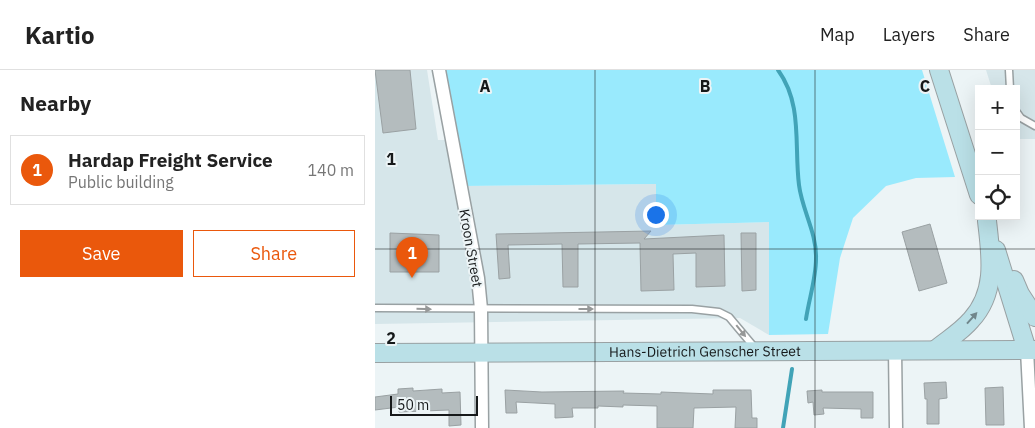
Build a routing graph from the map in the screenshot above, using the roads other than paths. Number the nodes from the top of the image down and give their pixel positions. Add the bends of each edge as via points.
1 (439, 70) edge
2 (939, 70) edge
3 (1009, 70) edge
4 (1010, 85) edge
5 (1020, 117) edge
6 (1035, 126) edge
7 (975, 182) edge
8 (986, 220) edge
9 (986, 220) edge
10 (986, 220) edge
11 (375, 308) edge
12 (481, 309) junction
13 (1035, 317) edge
14 (895, 349) junction
15 (935, 350) junction
16 (1031, 350) edge
17 (757, 351) junction
18 (481, 352) junction
19 (375, 353) edge
20 (482, 428) edge
21 (896, 428) edge
22 (1031, 428) edge

1 - 12 street, Kroon Street
2 - 7 street
3 - 4 lane
5 - 6 lane
8 - 13 street via 1020,294
15 -> 9 street via 971,321 987,296 991,281 991,253
10 - 16 street
11 -> 12 lane
12 -> 17 lane via 692,308 719,312 729,316
12 - 18 street, Kroon Street
14 - 15 street, Hans-Dietrich Genscher Street
14 - 17 street, Hans-Dietrich Genscher Street
14 - 21 street
15 - 16 street, Hans-Dietrich Genscher Street
16 - 22 street
17 - 18 street, Hans-Dietrich Genscher Street
18 - 19 street, Hans-Dietrich Genscher Street
18 - 20 street, Kroon Street

